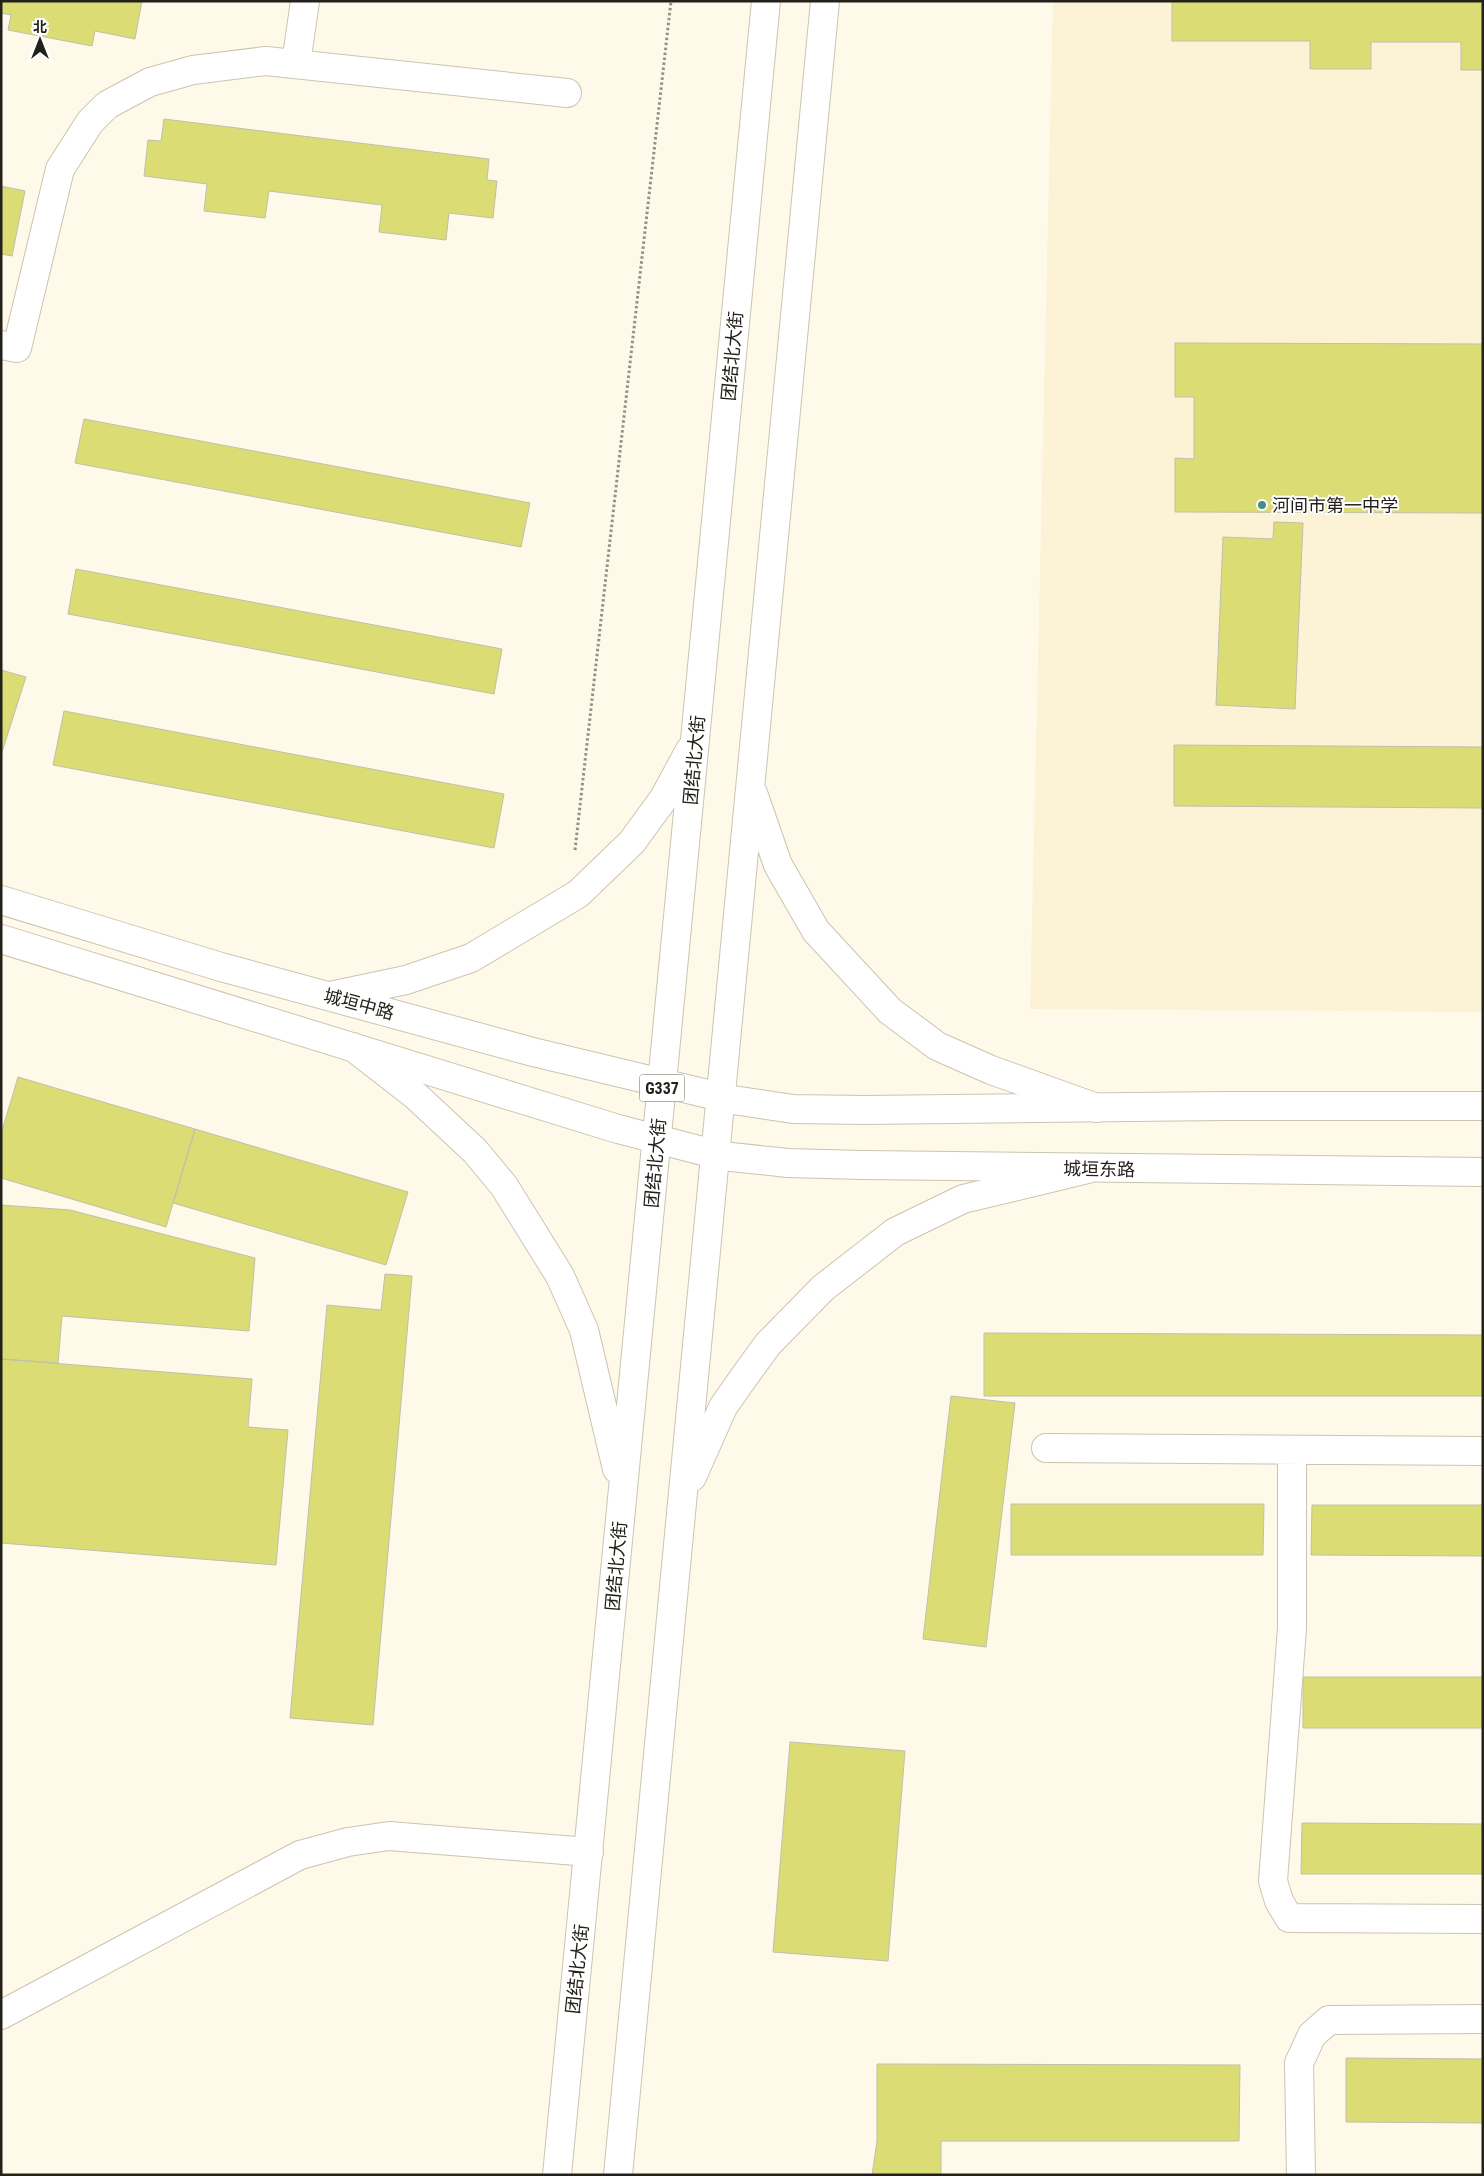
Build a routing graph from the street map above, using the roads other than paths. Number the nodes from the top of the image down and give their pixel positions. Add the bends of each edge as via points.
1 (305, 1) edge
2 (766, 1) edge
3 (825, 1) edge
4 (296, 64) junction
5 (567, 93) dead end
6 (1, 345) edge
7 (695, 740) junction
8 (750, 785) junction
9 (1, 900) edge
10 (1, 939) edge
11 (330, 996) junction
12 (353, 1047) junction
13 (662, 1084) junction
14 (721, 1097) junction
15 (1483, 1106) edge
16 (1097, 1108) junction
17 (657, 1140) junction
18 (715, 1154) junction
19 (1088, 1169) junction
20 (1483, 1172) edge
21 (1046, 1448) dead end
22 (1292, 1450) junction
23 (1483, 1451) edge
24 (682, 1499) junction
25 (623, 1500) junction
26 (589, 1852) junction
27 (1483, 1918) edge
28 (1, 2015) edge
29 (1483, 2019) edge
30 (557, 2175) edge
31 (618, 2175) edge
32 (1301, 2175) edge

1 - 4 main road
2 - 7 main road, 团结北大街 / G337
3 - 8 main road
4 - 5 main road
4 - 6 main road via 266,61 193,70 150,82 107,105 90,122 60,169 17,348
7 - 11 main road via 664,798 632,842 578,894 471,958 406,980
7 - 13 main road, 团结北大街 / G337
8 - 14 main road
8 - 16 main road via 778,865 816,931 890,1011 937,1046 991,1070
9 - 11 main road, 城垣中路
10 - 12 main road
11 - 13 main road, 城垣中路
12 - 17 main road
12 - 25 main road via 416,1096 475,1151 504,1186 560,1276 584,1330
13 - 14 main road, 城垣中路
13 - 17 main road, 团结北大街 / G337
14 - 16 main road via 792,1108
14 - 18 main road
15 - 16 main road
17 - 18 main road
17 - 25 main road, 团结北大街 / G337
18 - 19 main road, 城垣东路 via 788,1163
18 - 24 main road
19 - 20 main road, 城垣东路
19 - 24 main road via 963,1199 895,1232 823,1288 768,1344 723,1408
21 - 22 main road
22 - 23 main road
22 - 27 main road via 1292,1628 1273,1881 1279,1901 1289,1918
24 - 31 main road
25 - 26 main road, 团结北大街 / G337
26 - 28 main road via 389,1836 348,1842 300,1855
26 - 30 main road, 团结北大街 / G337
29 - 32 main road via 1329,2020 1312,2035 1299,2063

